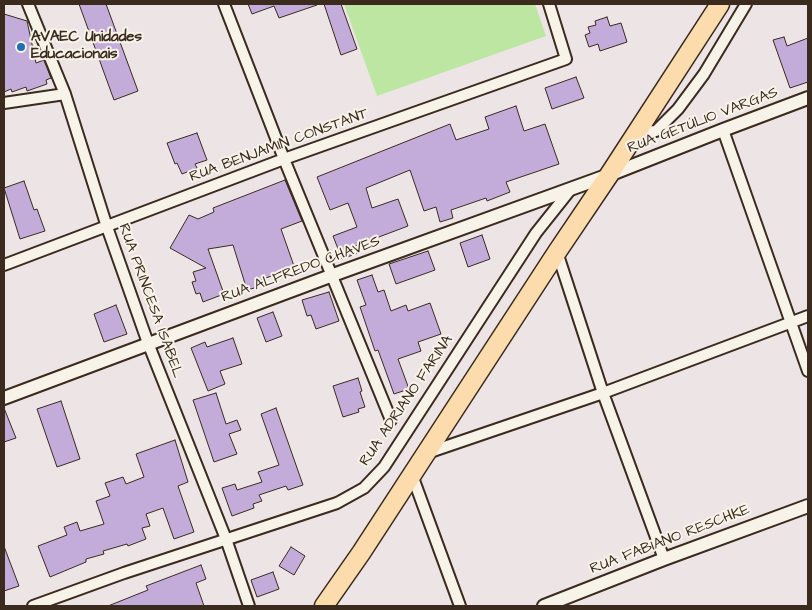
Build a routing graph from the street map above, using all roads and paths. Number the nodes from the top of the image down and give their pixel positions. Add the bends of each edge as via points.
1 (28, 4) edge
2 (224, 4) edge
3 (549, 4) edge
4 (720, 4) edge
5 (746, 4) edge
6 (65, 94) junction
7 (808, 98) edge
8 (4, 103) edge
9 (723, 130) junction
10 (637, 132) junction
11 (284, 159) junction
12 (609, 175) junction
13 (571, 189) junction
14 (108, 227) junction
15 (557, 252) junction
16 (4, 265) edge
17 (333, 275) junction
18 (808, 316) edge
19 (790, 323) junction
20 (148, 343) junction
21 (808, 371) edge
22 (603, 393) junction
23 (4, 398) edge
24 (391, 420) dead end
25 (426, 453) junction
26 (412, 475) junction
27 (808, 506) edge
28 (226, 539) junction
29 (664, 558) junction
30 (32, 606) edge
31 (249, 606) edge
32 (324, 606) edge
33 (460, 606) edge
34 (544, 606) edge

1 - 6 street, RUA PRINCESA ISABEL
2 - 11 street
3 - 11 street, RUA BENJAMIN CONSTANT via 566,59
4 - 10 highway
5 - 10 street via 709,66 678,109 656,131
6 - 8 street
6 - 14 street, RUA PRINCESA ISABEL
7 - 9 street, RUA GETÚLIO VARGAS
9 - 12 street, RUA GETÚLIO VARGAS
9 - 19 street
10 - 12 highway
11 - 14 street, RUA BENJAMIN CONSTANT
11 - 17 street
12 - 13 street, RUA ALFREDO CHAVES
12 - 15 highway
13 - 17 street, RUA ALFREDO CHAVES
13 - 28 street, RUA ADRIANO FARINA via 536,233 384,467 364,488 337,503
14 - 16 street, RUA BENJAMIN CONSTANT
14 - 20 street, RUA PRINCESA ISABEL
15 - 22 street
15 - 25 highway
17 - 20 street, RUA ALFREDO CHAVES
17 - 24 street
18 - 19 street
19 - 21 street
19 - 22 street
20 - 23 street, RUA ALFREDO CHAVES
20 - 28 street, RUA PRINCESA ISABEL
22 - 25 street
22 - 29 street
25 - 26 highway
26 - 32 highway
26 - 33 street
27 - 29 street, RUA FABIANO RESCHKE
28 - 30 street, RUA ADRIANO FARINA
28 - 31 street, RUA PRINCESA ISABEL
29 - 34 street, RUA FABIANO RESCHKE

